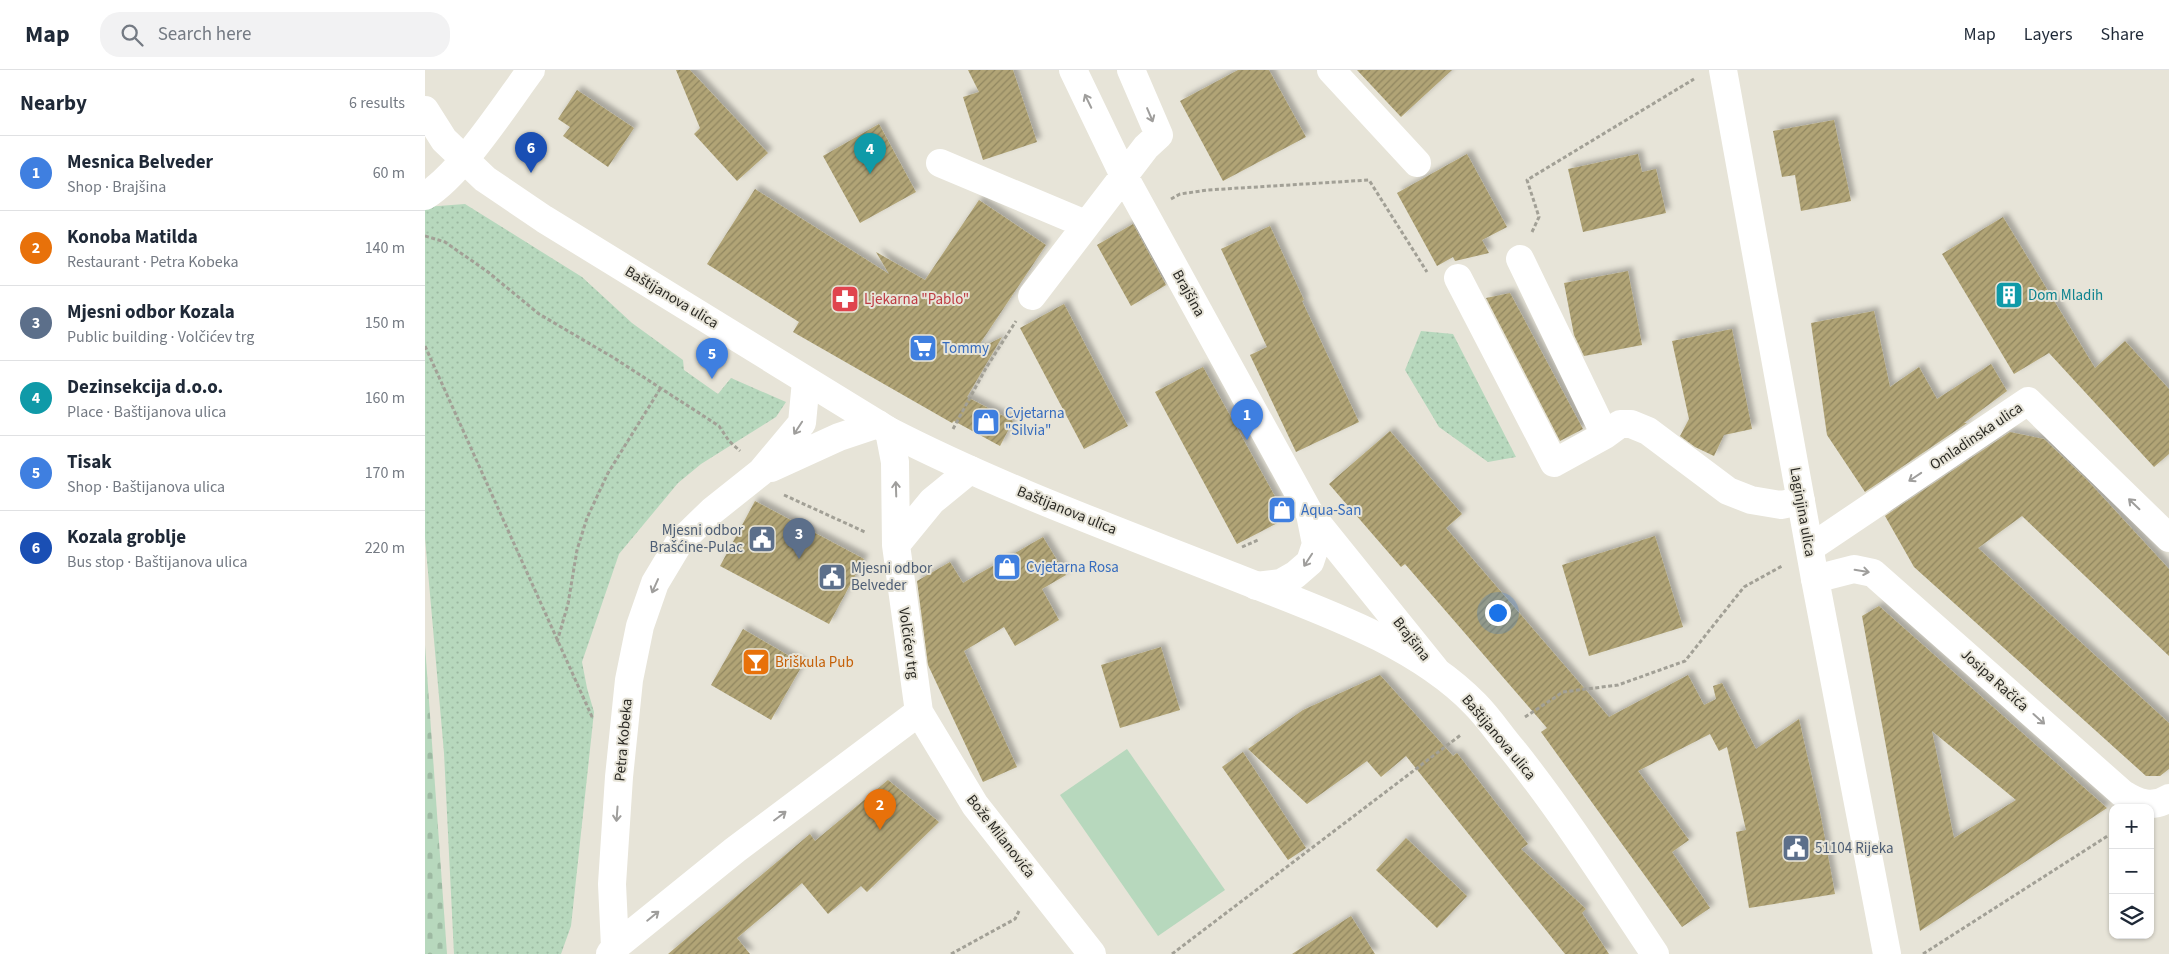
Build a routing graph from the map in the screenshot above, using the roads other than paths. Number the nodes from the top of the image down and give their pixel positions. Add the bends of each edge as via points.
1 (531, 70) edge
2 (1073, 70) edge
3 (1131, 70) edge
4 (1331, 70) edge
5 (1723, 70) edge
6 (425, 110) edge
7 (463, 160) junction
8 (1417, 163) dead end
9 (940, 164) dead end
10 (1124, 176) junction
11 (425, 196) edge
12 (1085, 224) junction
13 (1520, 259) road end
14 (1458, 278) road end
15 (1032, 296) road end
16 (806, 381) junction
17 (884, 427) junction
18 (1605, 435) junction
19 (970, 470) junction
20 (761, 472) junction
21 (1801, 501) junction
22 (1310, 514) junction
23 (2169, 538) edge
24 (884, 540) junction
25 (1810, 548) junction
26 (1815, 579) junction
27 (1256, 586) junction
28 (1438, 672) junction
29 (919, 712) junction
30 (2169, 798) edge
31 (612, 950) edge
32 (1092, 954) edge
33 (1655, 954) edge
34 (1887, 954) edge

1 - 7 street
10 -> 2 street, Brajšina
3 -> 10 street via 1159,135
4 - 8 street
5 - 21 street, Laginjina ulica
6 - 7 street, Baštijanova ulica via 444,140
7 - 11 street via 435,190
7 - 16 street, Baštijanova ulica via 544,219
9 - 12 street
10 - 12 street
10 - 22 street, Brajšina
12 - 15 street
13 - 18 street
14 - 18 street via 1554,463
16 - 17 street, Baštijanova ulica
16 -> 20 street via 802,423
17 - 19 street, Baštijanova ulica
17 - 20 street via 839,437
24 -> 17 street, Volčićev trg via 895,462
18 - 21 street via 1620,424 1631,424 1647,431 1728,491 1751,500 1781,505
19 - 24 street
19 - 27 street, Baštijanova ulica
20 -> 31 street, Petra Kobeka via 712,511 679,543 652,592 640,626 629,680 612,884
21 - 25 street, Laginjina ulica
22 -> 27 street, Brajšina via 1316,544 1310,562 1281,583
22 - 28 street, Brajšina
23 -> 25 street, Omladinska ulica via 2028,401
24 - 29 street, Volčićev trg
25 - 26 street, Laginjina ulica
26 -> 30 street, Josipa Račića via 1854,570 1873,573 2122,793 2143,804 2162,803
26 - 34 street, Laginjina ulica
27 - 28 street, Baštijanova ulica via 1340,620 1395,646
28 - 33 street, Baštijanova ulica via 1475,704 1532,775
31 -> 29 street, Petra Kobeka via 735,850
29 - 32 street, Bože Milanovića via 975,805

